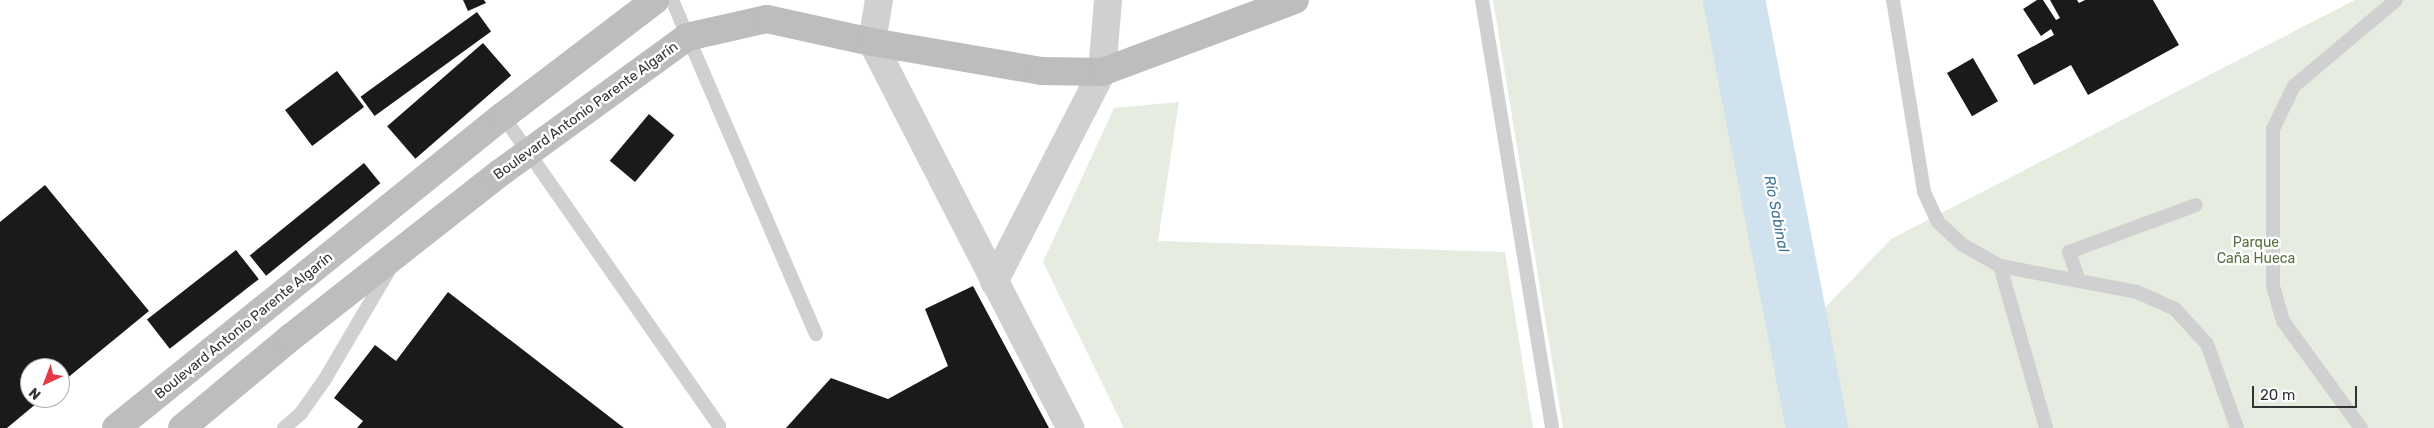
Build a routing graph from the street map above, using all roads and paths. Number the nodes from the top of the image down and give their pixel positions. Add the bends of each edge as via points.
1 (655, 0) edge
2 (672, 0) edge
3 (879, 0) edge
4 (1108, 0) edge
5 (1295, 0) edge
6 (1482, 0) edge
7 (1893, 0) edge
8 (2396, 0) edge
9 (687, 37) junction
10 (872, 42) junction
11 (1102, 72) junction
12 (503, 116) junction
13 (528, 152) junction
14 (2196, 205) dead end
15 (401, 251) junction
16 (2000, 266) junction
17 (2079, 281) junction
18 (994, 282) junction
19 (816, 334) dead end
20 (719, 426) dead end
21 (116, 428) edge
22 (182, 428) edge
23 (284, 428) edge
24 (1070, 428) edge
25 (1552, 428) edge
26 (2046, 428) edge
27 (2237, 428) edge
28 (2361, 428) edge

1 - 12 main road, Boulevard Antonio Parente Algarín
2 - 9 lane
3 - 10 street
4 - 11 street
5 - 11 main road, Boulevard Antonio Parente Algarín
6 - 25 lane
7 - 16 lane via 1924,192 1938,222 1962,245
8 - 28 lane via 2294,86 2273,129 2273,285 2283,321
9 - 10 main road, Boulevard Antonio Parente Algarín via 768,19
9 - 13 main road, Boulevard Antonio Parente Algarín
9 - 19 lane
10 - 11 main road, Boulevard Antonio Parente Algarín via 1042,71
10 - 18 street
11 - 18 street
12 - 13 lane
12 - 21 main road, Boulevard Antonio Parente Algarín
13 - 15 main road, Boulevard Antonio Parente Algarín
13 - 20 lane
14 - 17 lane via 2069,252
15 - 22 main road, Boulevard Antonio Parente Algarín
15 - 23 lane via 325,379 301,413
16 - 17 lane
16 - 26 lane
17 - 27 lane via 2137,292 2175,309 2207,344
18 - 24 street

